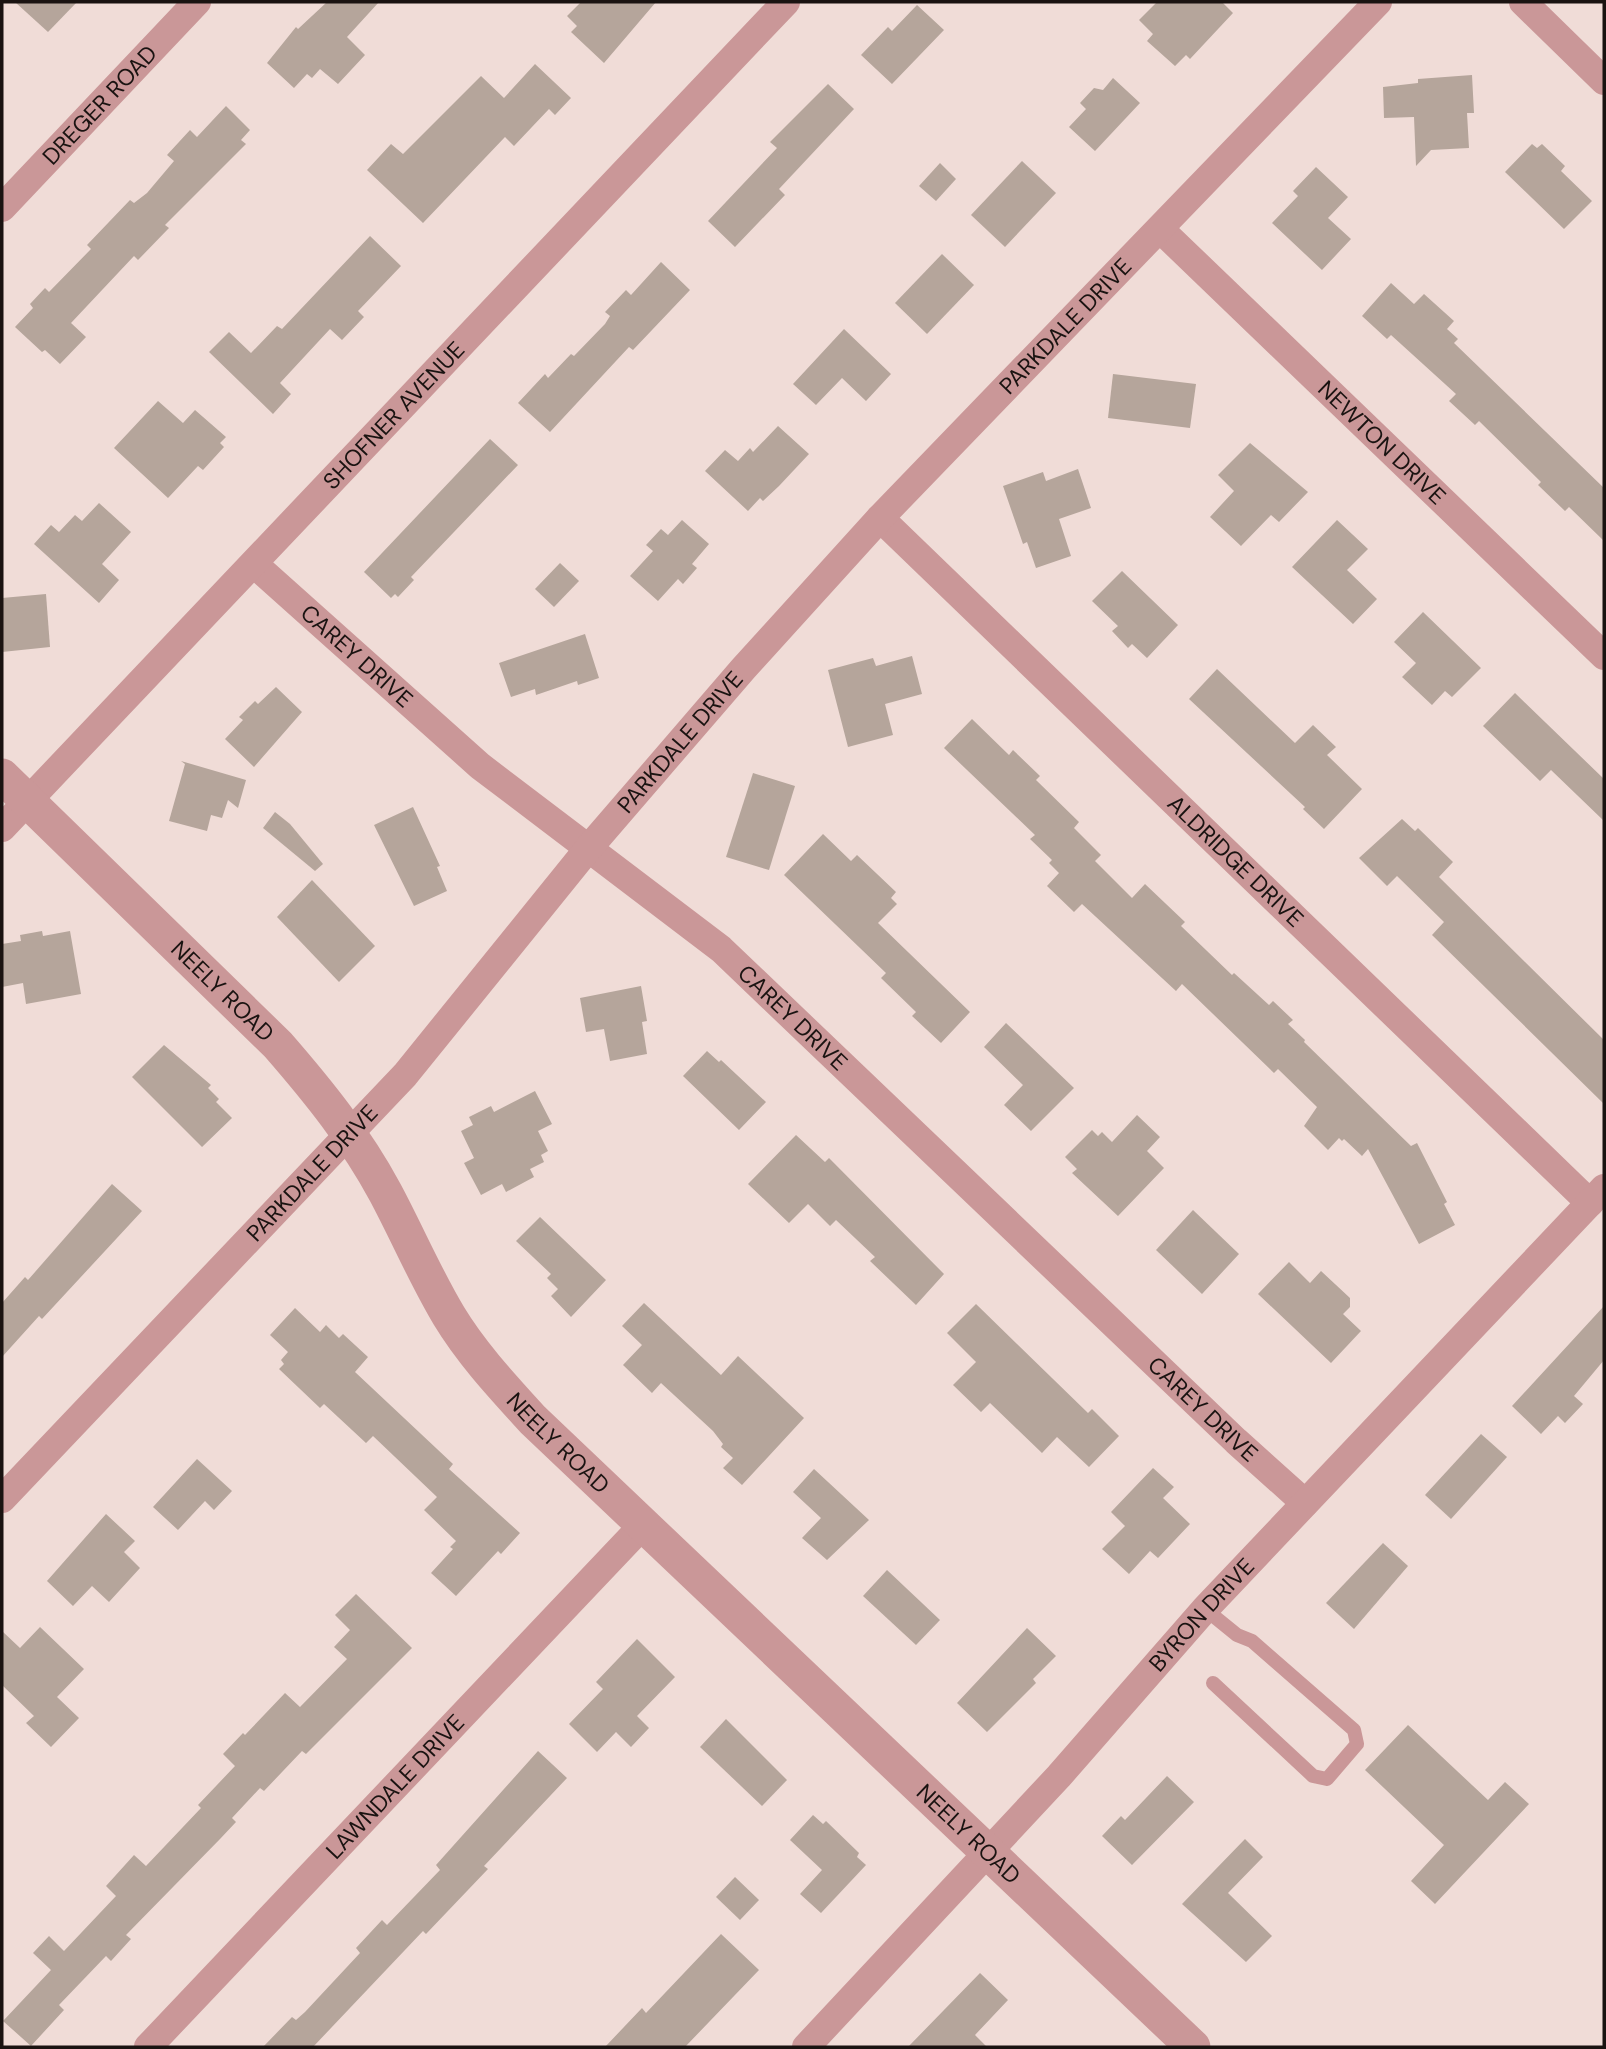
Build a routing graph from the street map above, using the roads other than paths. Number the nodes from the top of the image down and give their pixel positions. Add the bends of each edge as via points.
1 (197, 2) edge
2 (786, 2) edge
3 (1378, 2) edge
4 (1523, 2) edge
5 (1604, 80) edge
6 (2, 208) edge
7 (1160, 229) junction
8 (880, 518) junction
9 (254, 564) junction
10 (1604, 656) edge
11 (2, 776) edge
12 (27, 801) junction
13 (2, 828) edge
14 (587, 850) junction
15 (349, 1133) junction
16 (1597, 1195) edge
17 (2, 1499) edge
18 (1304, 1503) junction
19 (643, 1525) junction
20 (1205, 1609) junction
21 (1213, 1683) dead end
22 (988, 1852) junction
23 (148, 2047) edge
24 (806, 2047) edge
25 (1193, 2047) edge

1 - 6 street, DREGER ROAD
2 - 9 street, SHOFNER AVENUE
3 - 7 street, PARKDALE DRIVE
4 - 5 street
7 - 8 street, PARKDALE DRIVE
7 - 10 street, NEWTON DRIVE
8 - 14 street, PARKDALE DRIVE
8 - 16 street, ALDRIDGE DRIVE
9 - 12 street, SHOFNER AVENUE
9 - 14 street, CAREY DRIVE via 480,766
11 - 12 street, NEELY ROAD
12 - 13 street, SHOFNER AVENUE
12 - 15 street, NEELY ROAD via 278,1045
14 - 15 street, PARKDALE DRIVE via 439,1035
14 - 18 street, CAREY DRIVE via 722,949
15 - 17 street, PARKDALE DRIVE
15 - 19 street, NEELY ROAD via 469,1345 533,1420
16 - 18 street, BYRON DRIVE
18 - 20 street, BYRON DRIVE
19 - 22 street, NEELY ROAD
19 - 23 street, LAWNDALE DRIVE
20 - 21 lane via 1252,1641 1354,1730 1357,1744 1326,1779 1313,1776
20 - 22 street, BYRON DRIVE
22 - 24 street, BYRON DRIVE
22 - 25 street, NEELY ROAD

